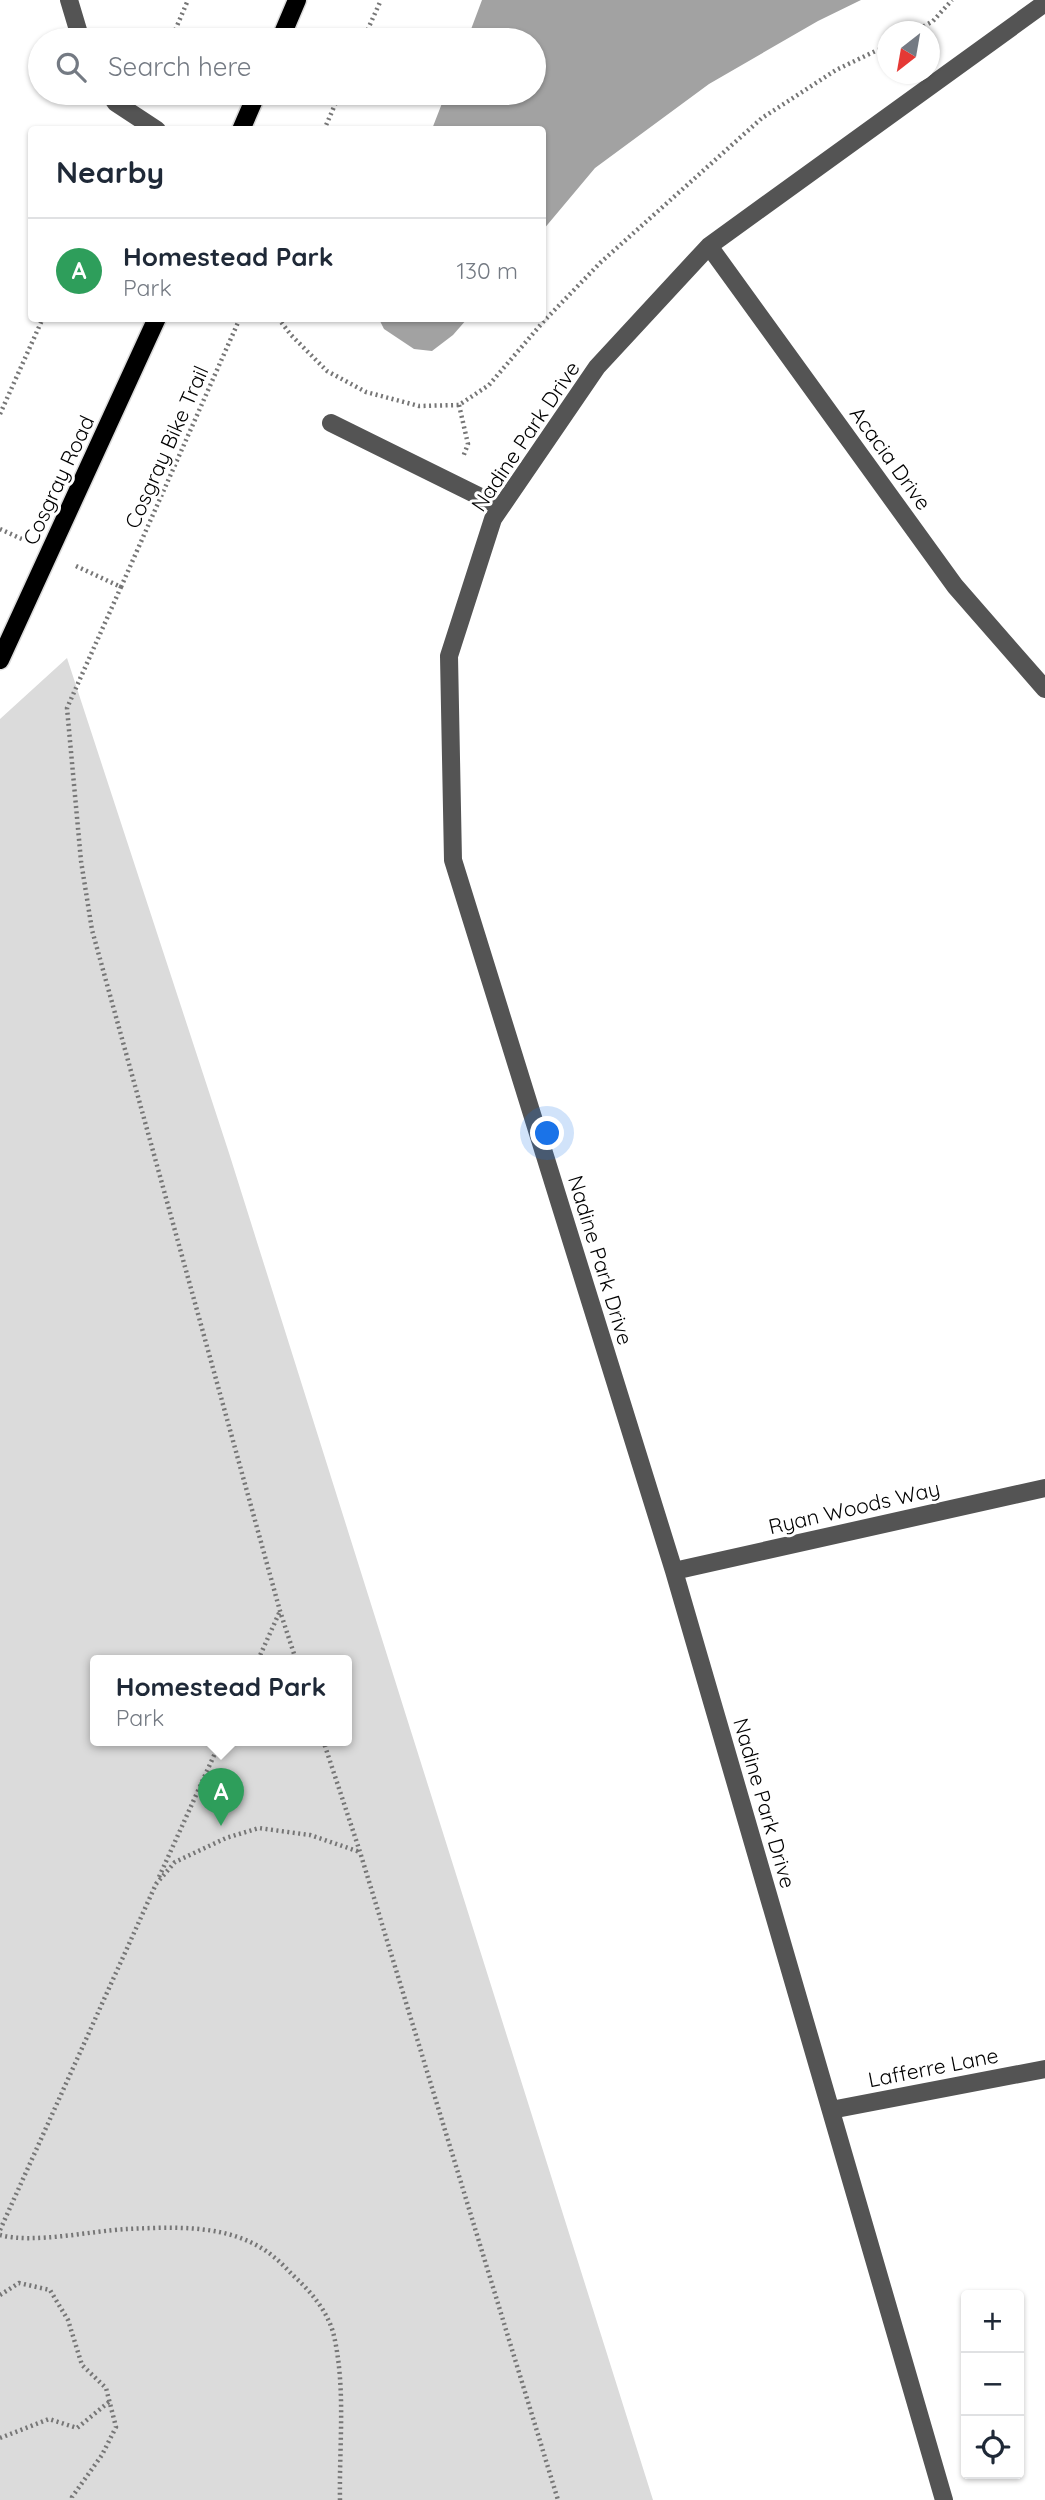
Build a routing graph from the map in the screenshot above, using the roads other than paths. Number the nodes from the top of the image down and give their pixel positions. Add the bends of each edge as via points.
1 (69, 0) edge
2 (297, 0) edge
3 (1045, 3) edge
4 (77, 28) edge
5 (285, 28) edge
6 (119, 105) edge
7 (252, 105) edge
8 (151, 126) edge
9 (243, 126) edge
10 (709, 246) junction
11 (155, 322) edge
12 (331, 423) dead end
13 (502, 507) junction
14 (0, 660) edge
15 (1045, 689) edge
16 (1045, 1488) edge
17 (674, 1571) junction
18 (1045, 2068) edge
19 (831, 2110) junction
20 (944, 2500) edge

1 - 4 street
2 - 5 main road
3 - 10 street, Nadine Park Drive
6 - 8 street
7 - 9 main road
10 - 13 street, Nadine Park Drive via 597,367
10 - 15 street, Acacia Drive via 955,586
11 - 14 main road, Cosgray Road
12 - 13 street
13 - 17 street, Nadine Park Drive via 493,519 449,656 453,860
16 - 17 street, Ryan Woods Way
17 - 19 street, Nadine Park Drive
18 - 19 street, Lafferre Lane
19 - 20 street, Nadine Park Drive

